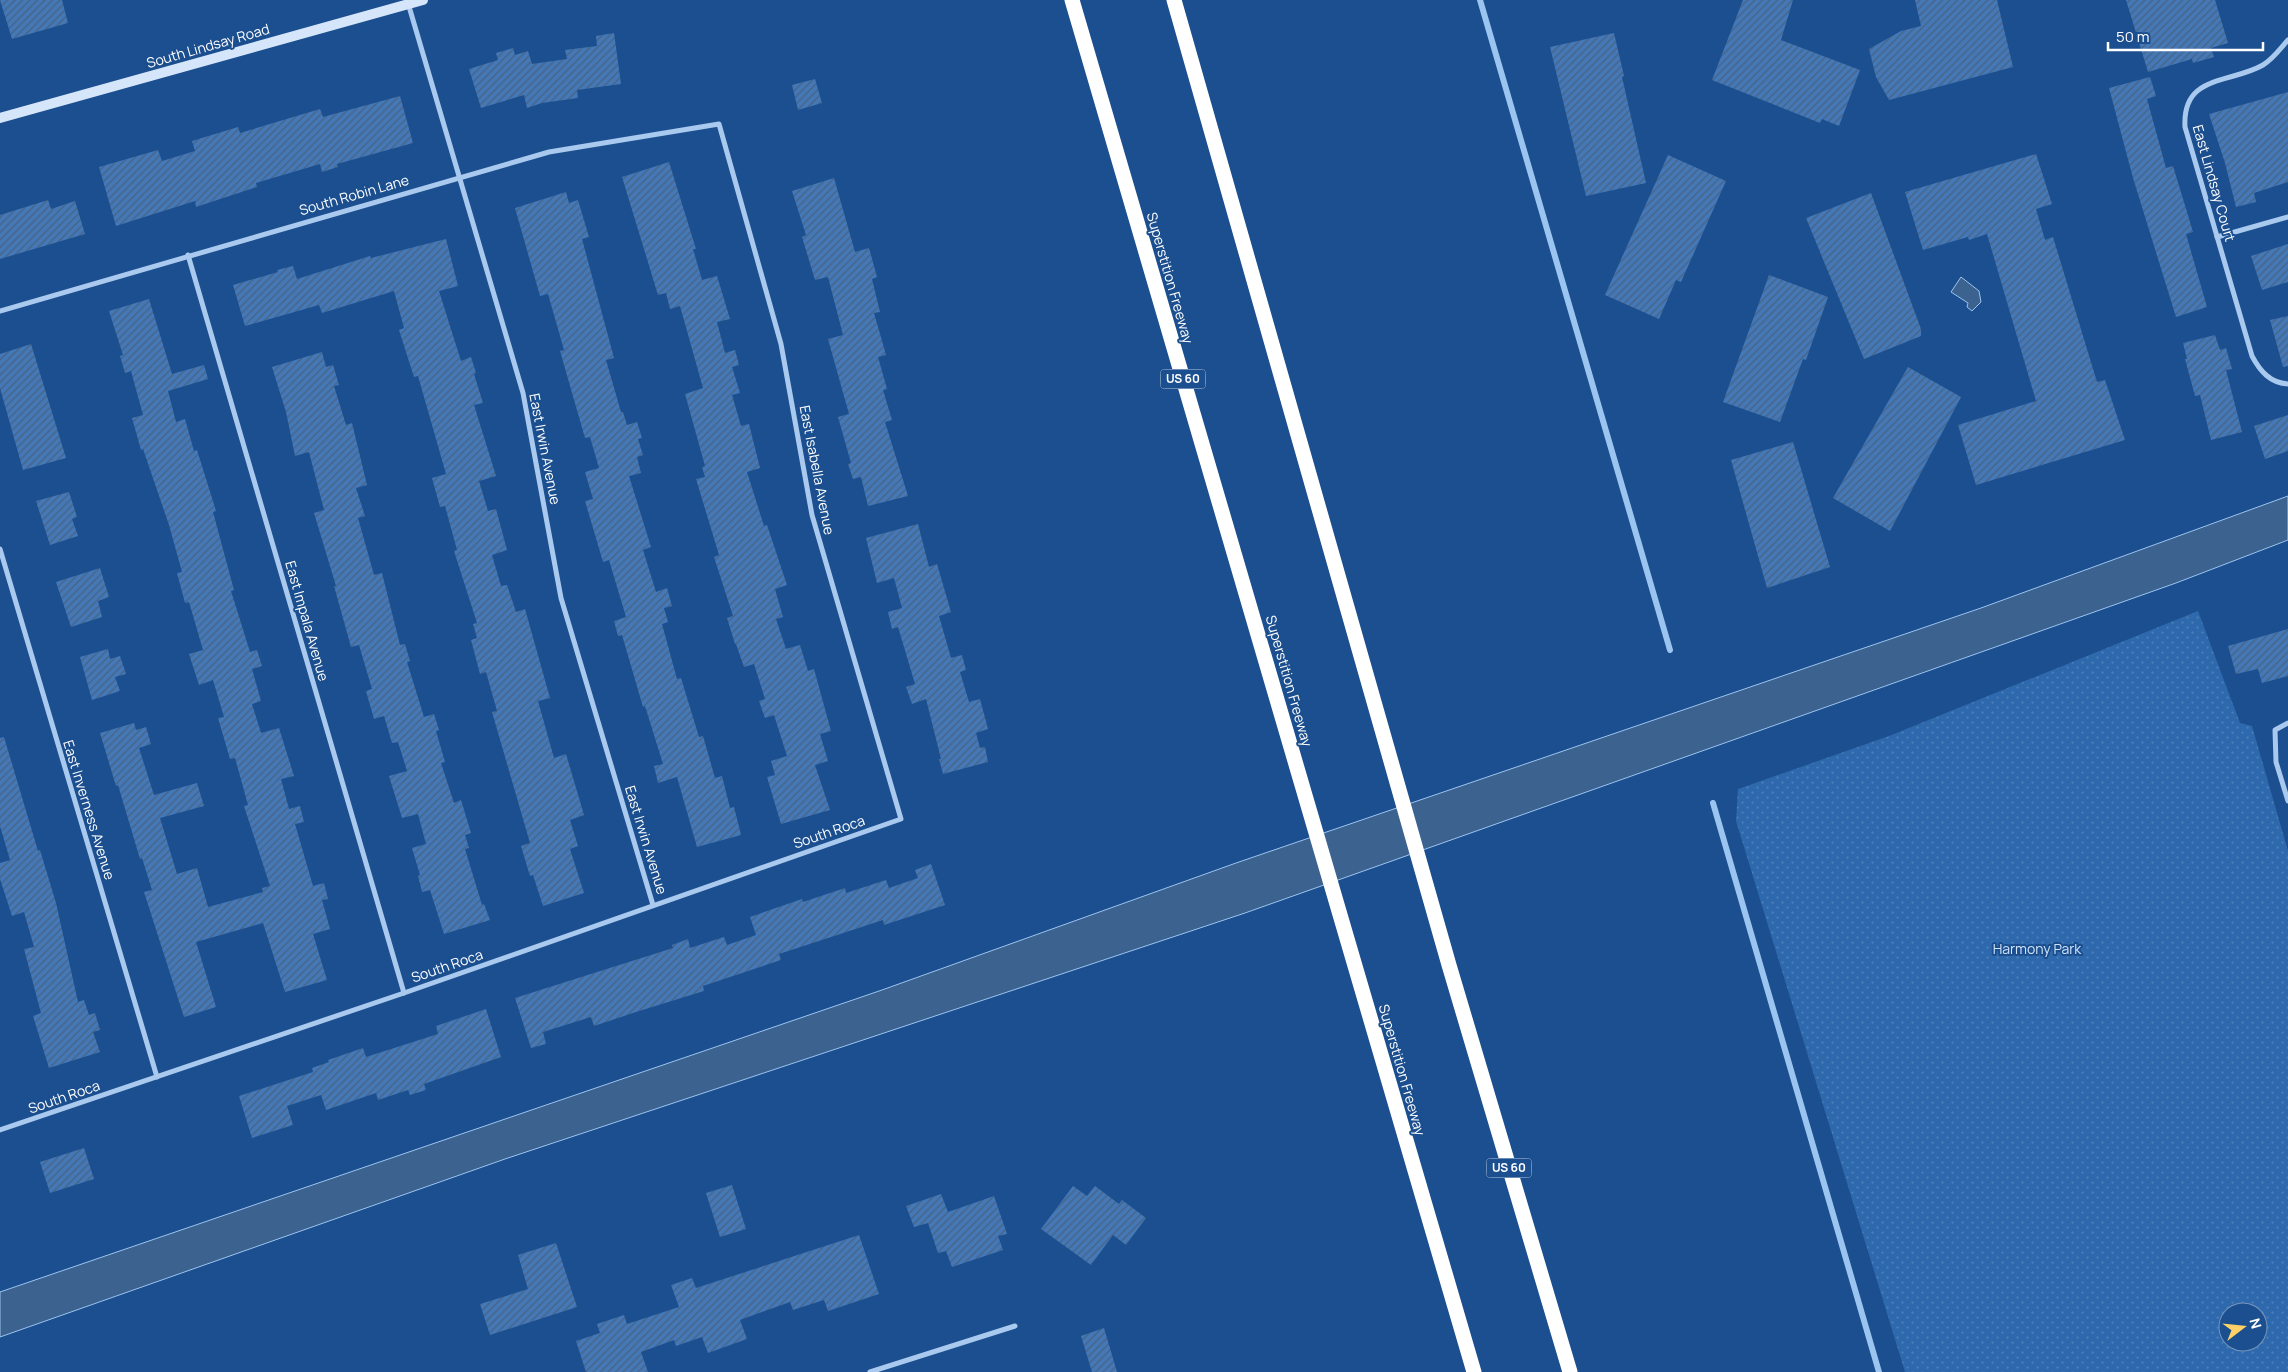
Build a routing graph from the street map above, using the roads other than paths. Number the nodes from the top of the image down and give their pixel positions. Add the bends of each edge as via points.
1 (423, 0) edge
2 (1072, 0) edge
3 (1174, 0) edge
4 (408, 2) edge
5 (2288, 40) edge
6 (0, 118) edge
7 (719, 124) joint
8 (460, 176) junction
9 (2288, 217) edge
10 (2217, 237) junction
11 (188, 255) junction
12 (0, 311) edge
13 (2288, 384) edge
14 (0, 549) edge
15 (2288, 723) edge
16 (2288, 802) edge
17 (901, 819) joint
18 (653, 905) junction
19 (404, 993) junction
20 (157, 1077) junction
21 (0, 1130) edge
22 (1015, 1326) dead end
23 (870, 1372) edge
24 (1474, 1372) edge
25 (1570, 1372) edge

1 - 4 main road, South Lindsay Road
2 - 24 highway, Superstition Freeway / US 60
3 - 25 highway, US 60 via 1449,965
4 - 6 main road, South Lindsay Road
4 - 8 street, East Irwin Avenue
5 - 10 street, East Lindsay Court via 2264,65 2204,85 2195,92 2186,107 2185,127
7 - 8 street, South Robin Lane via 549,152
7 - 17 street, East Isabella Avenue via 781,344 812,515
8 - 11 street, South Robin Lane
8 - 18 street, East Irwin Avenue via 523,393 561,598
9 - 10 street
10 - 13 street, East Lindsay Court via 2252,356 2263,374 2280,384
11 - 12 street, South Robin Lane
11 - 19 street, East Impala Avenue
14 - 20 street, East Inverness Avenue
15 - 16 street via 2275,730 2276,762
17 - 18 street, South Roca
18 - 19 street, South Roca
19 - 20 street, South Roca
20 - 21 street, South Roca
22 - 23 street

